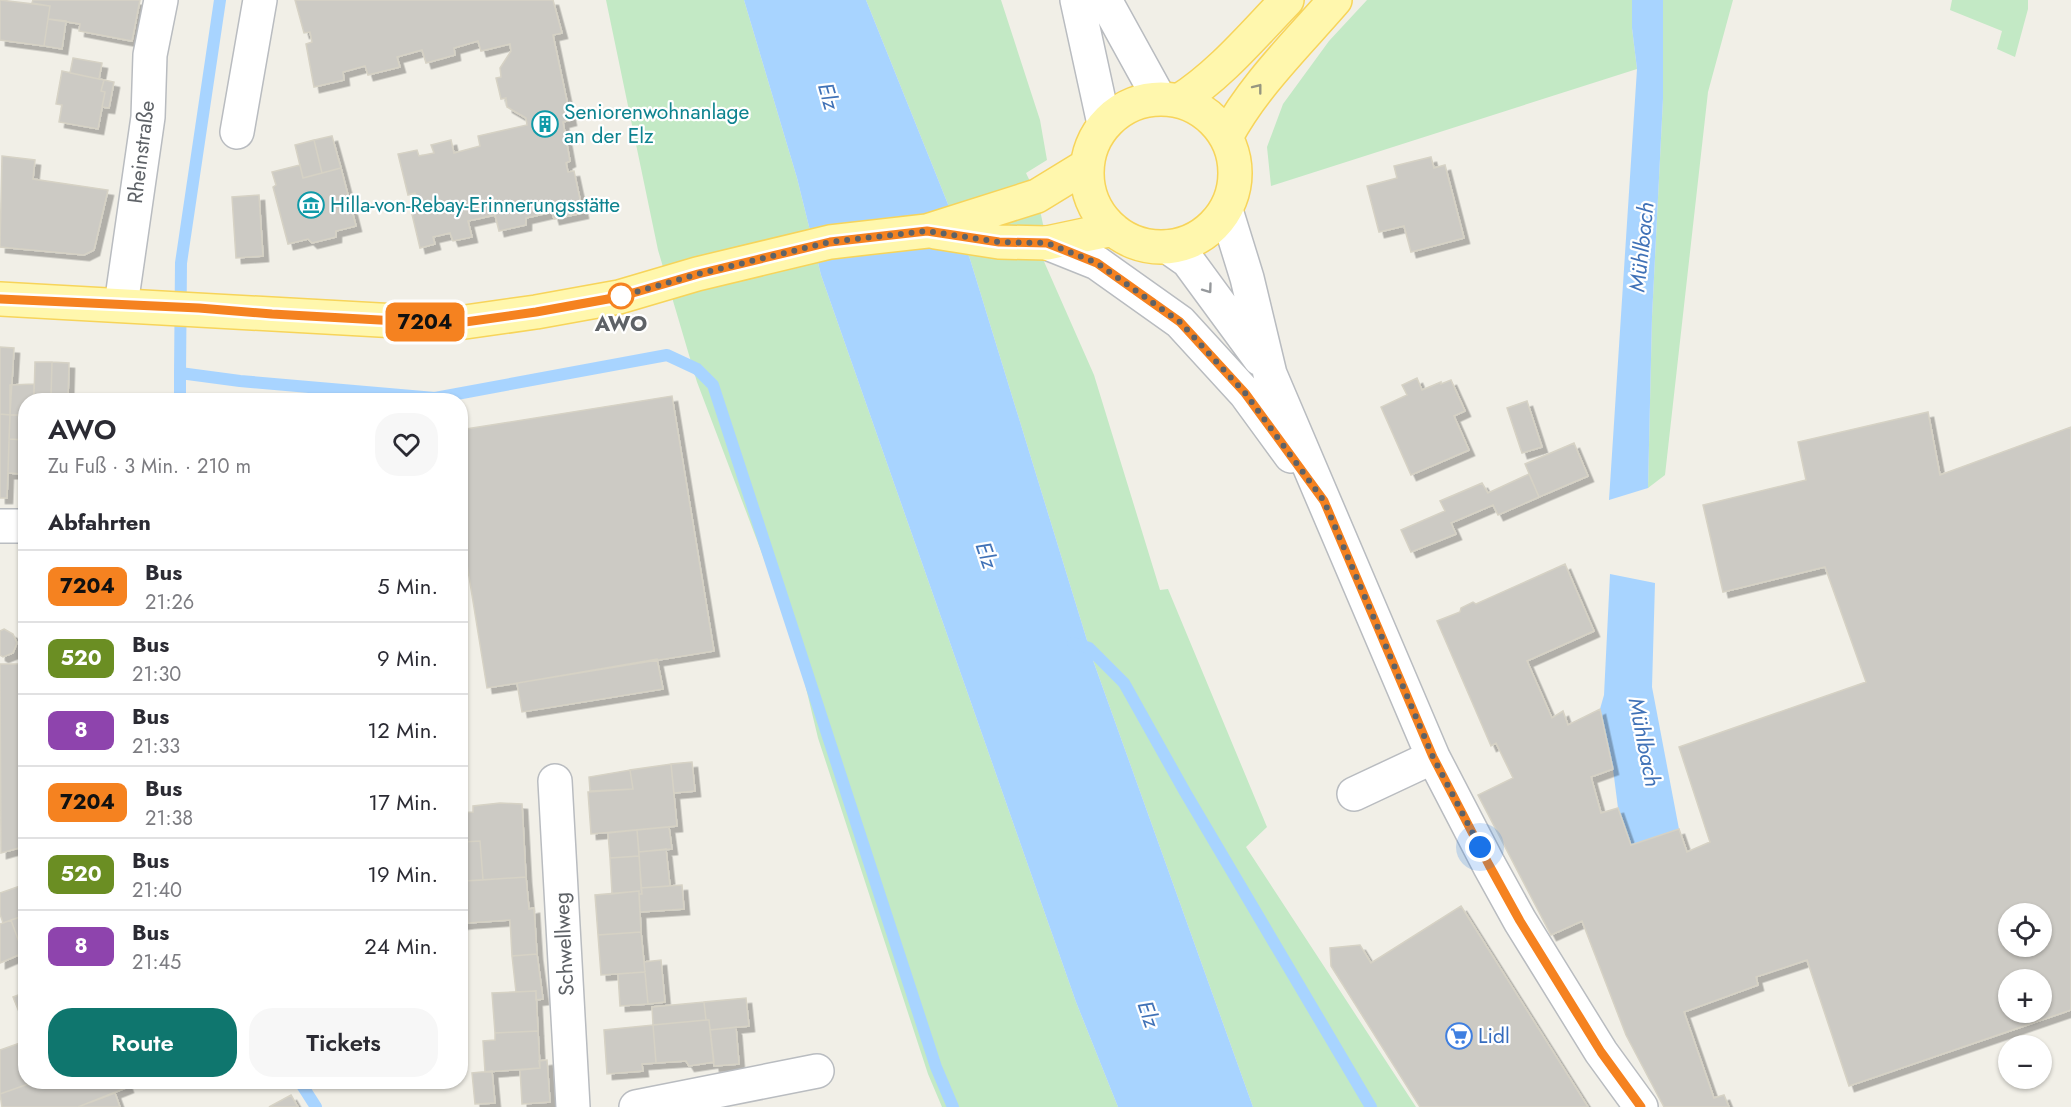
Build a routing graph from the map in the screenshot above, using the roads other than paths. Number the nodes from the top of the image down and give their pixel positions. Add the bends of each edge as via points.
1 (160, 0) edge
2 (260, 0) edge
3 (1077, 0) edge
4 (1106, 0) edge
5 (1287, 0) edge
6 (1335, 0) edge
7 (1169, 99) junction
8 (1104, 124) junction
9 (237, 132) dead end
10 (1226, 137) junction
11 (1086, 166) junction
12 (1226, 210) junction
13 (1113, 229) junction
14 (927, 231) junction
15 (1047, 243) junction
16 (1168, 247) junction
17 (0, 299) edge
18 (121, 305) junction
19 (1270, 374) junction
20 (1324, 501) junction
21 (0, 526) edge
22 (18, 526) edge
23 (1433, 757) junction
24 (555, 781) dead end
25 (1354, 794) dead end
26 (817, 1071) dead end
27 (573, 1107) edge
28 (636, 1107) edge
29 (1641, 1107) edge

1 - 18 street, Rheinstraße
2 - 9 street
3 - 8 street
4 - 7 street
5 - 7 main road via 1199,88
10 -> 6 main road via 1258,87
7 - 8 main road via 1139,101
7 - 10 main road via 1198,108
8 - 11 main road via 1090,148
10 - 12 main road via 1236,174
11 - 13 main road via 1093,203
11 - 14 main road via 1036,196
12 - 16 main road via 1209,230 1191,242
12 - 19 street
13 - 15 main road
13 - 16 main road via 1128,240
14 - 15 main road via 999,242
14 - 18 main road via 830,242 619,297 451,324
15 - 20 street via 1097,263 1180,322 1245,393
16 -> 19 street via 1188,261
17 - 18 main road
19 - 20 street
20 - 23 street
21 - 22 street
23 - 25 street
23 - 29 street via 1520,921 1601,1052
24 - 27 street, Schwellweg
26 - 28 street

